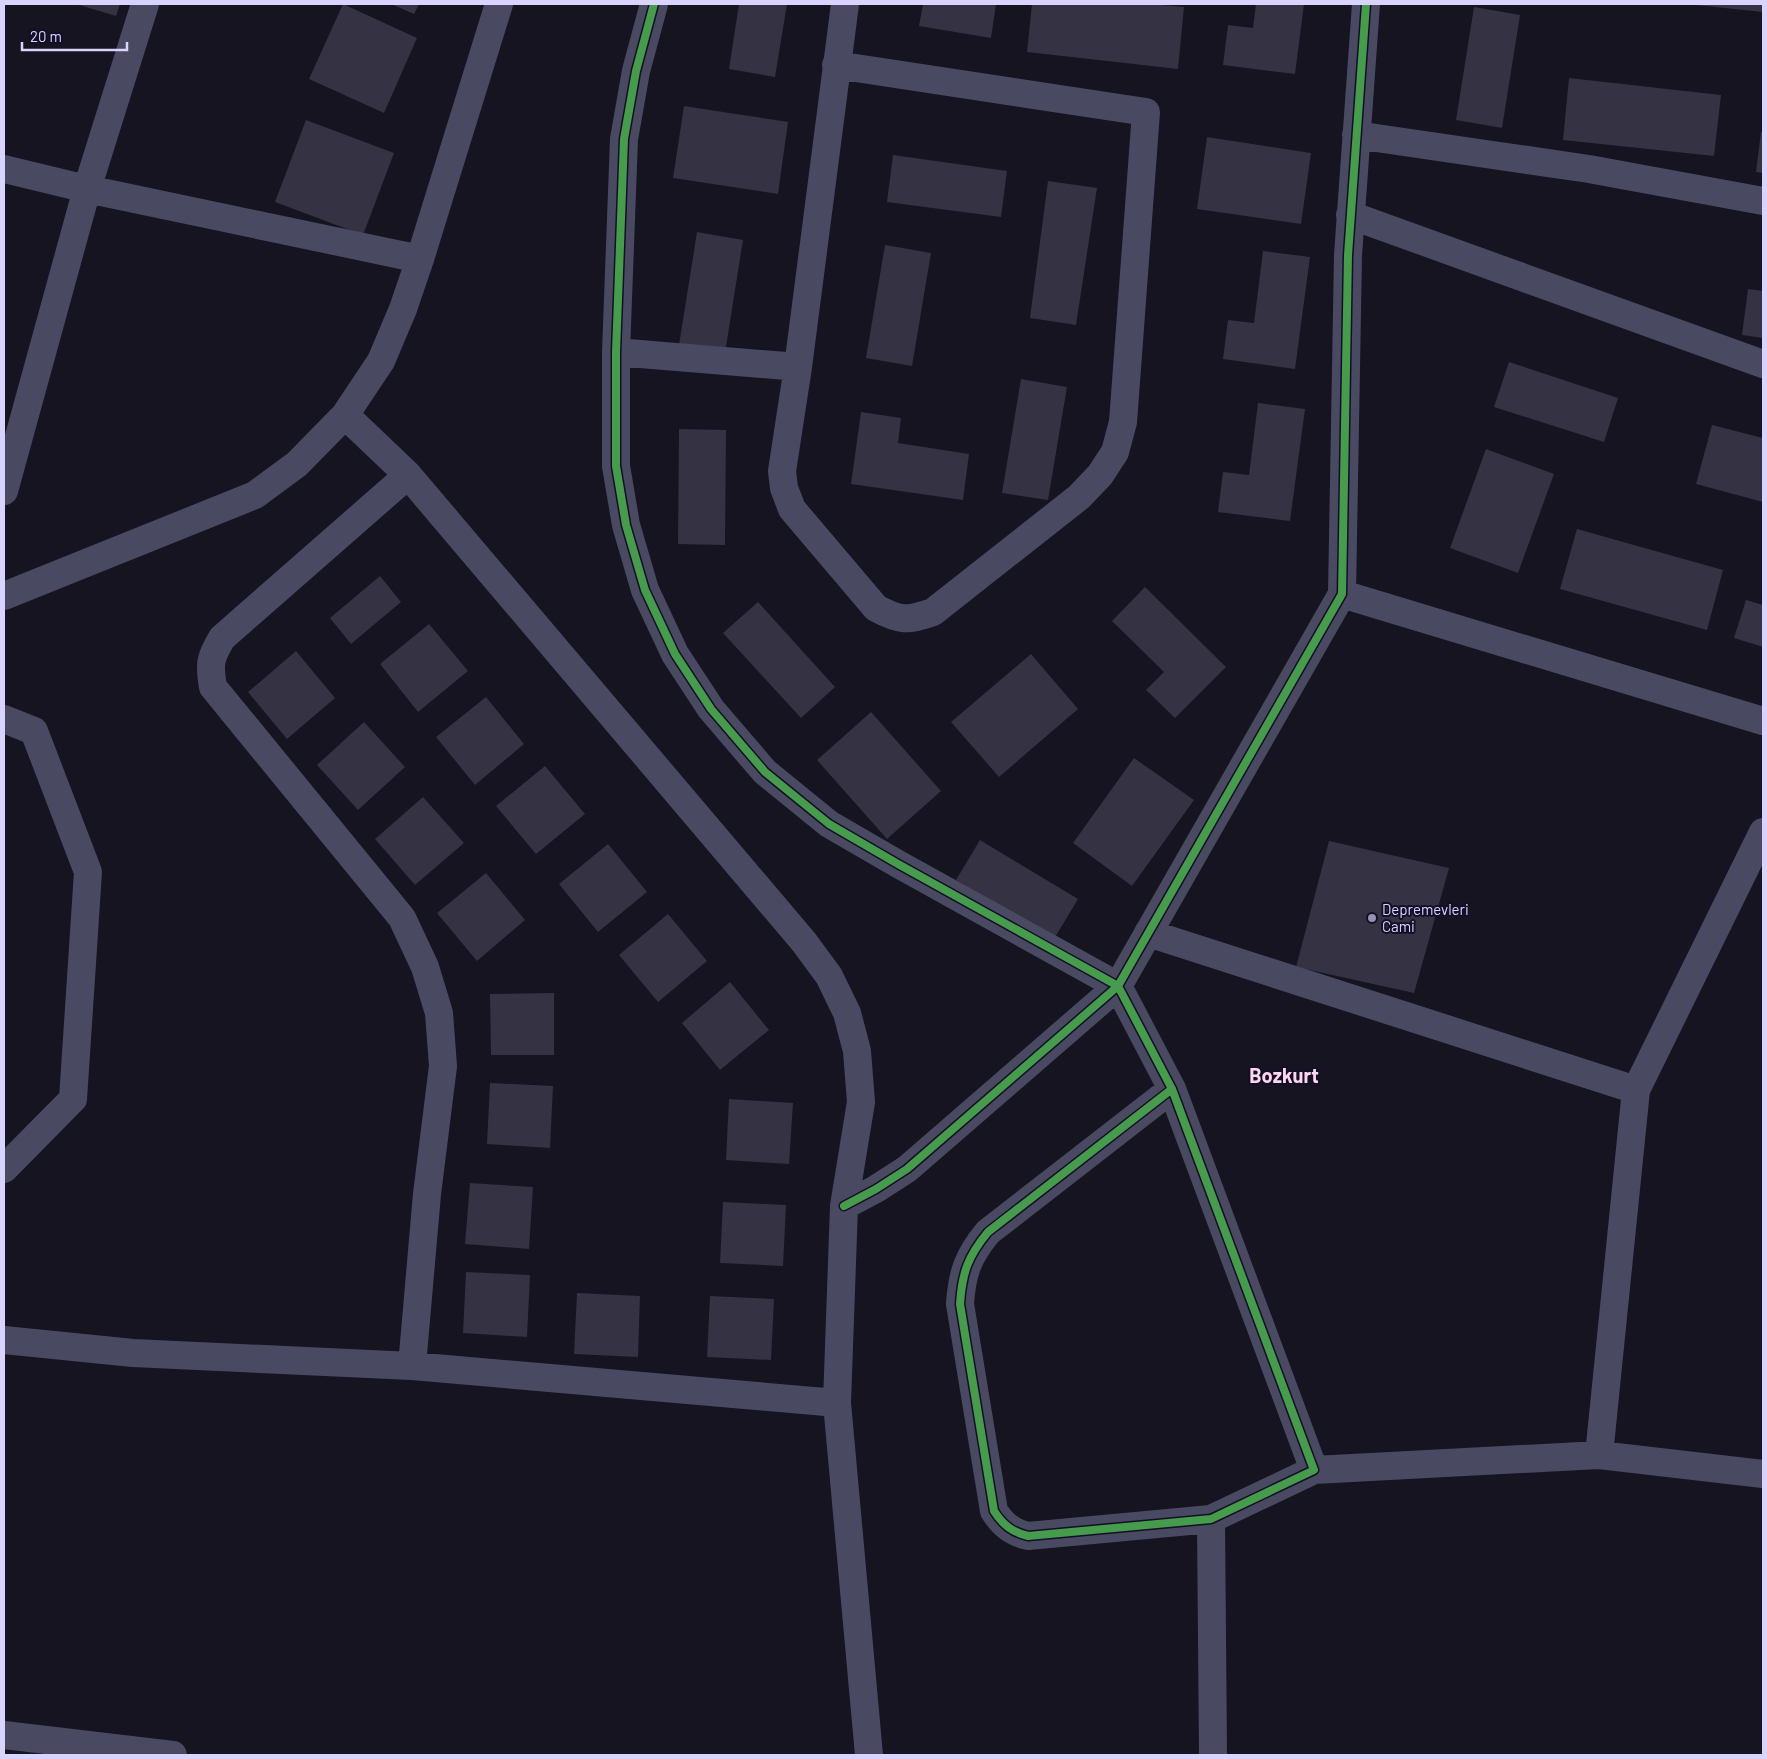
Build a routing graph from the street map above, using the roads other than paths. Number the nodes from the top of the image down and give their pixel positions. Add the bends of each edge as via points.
1 (145, 4) edge
2 (499, 4) edge
3 (654, 4) edge
4 (844, 4) edge
5 (1366, 4) edge
6 (836, 65) junction
7 (1356, 135) junction
8 (4, 169) edge
9 (87, 189) junction
10 (1763, 201) edge
11 (1350, 215) junction
12 (420, 259) junction
13 (616, 352) junction
14 (1763, 364) edge
15 (798, 368) junction
16 (345, 416) junction
17 (408, 475) junction
18 (4, 491) edge
19 (1342, 594) junction
20 (4, 596) edge
21 (4, 719) edge
22 (1763, 721) edge
23 (1763, 832) edge
24 (1148, 933) junction
25 (1118, 986) junction
26 (1172, 1089) junction
27 (1636, 1090) junction
28 (4, 1169) edge
29 (844, 1206) junction
30 (4, 1340) edge
31 (412, 1366) junction
32 (836, 1404) junction
33 (1599, 1455) junction
34 (1314, 1470) junction
35 (1763, 1474) edge
36 (1211, 1519) junction
37 (4, 1735) edge
38 (174, 1755) edge
39 (870, 1755) edge
40 (1213, 1755) edge

1 - 9 street
2 - 12 street
3 - 13 street via 636,71 624,139
4 - 6 street
5 - 7 street
6 - 15 street
6 - 15 street via 1146,112 1123,422 1115,452 1100,475 1079,497 934,612 914,619 892,617 876,608 792,509 784,488 784,453
7 - 10 street via 1589,169
7 - 11 street
8 - 9 street
9 - 12 street
9 - 18 street
11 - 14 street
11 - 19 street
12 - 16 street via 381,361
13 - 15 street
13 - 25 street via 616,466 626,525 645,590 675,654 711,709 765,772 829,824
16 - 17 street
16 - 20 street via 297,464 255,495
17 - 29 street via 830,976 847,1013 857,1051 860,1094
17 - 31 street via 222,638 213,653 210,669 213,687 402,918 425,967 439,1014 443,1066 427,1194
19 - 22 street
19 - 24 street
21 - 28 street via 34,731 88,872 73,1099
23 - 27 street
24 - 25 street
24 - 27 street
25 - 26 street
25 - 29 street via 907,1169
26 - 34 street
26 - 36 street via 988,1232 966,1265 960,1304 994,1511 1003,1524 1028,1536
27 - 33 street
29 - 32 street
30 - 31 street via 133,1353
31 - 32 street
32 - 39 street
33 - 34 street
33 - 35 street
34 - 36 street
36 - 40 street
37 - 38 street

